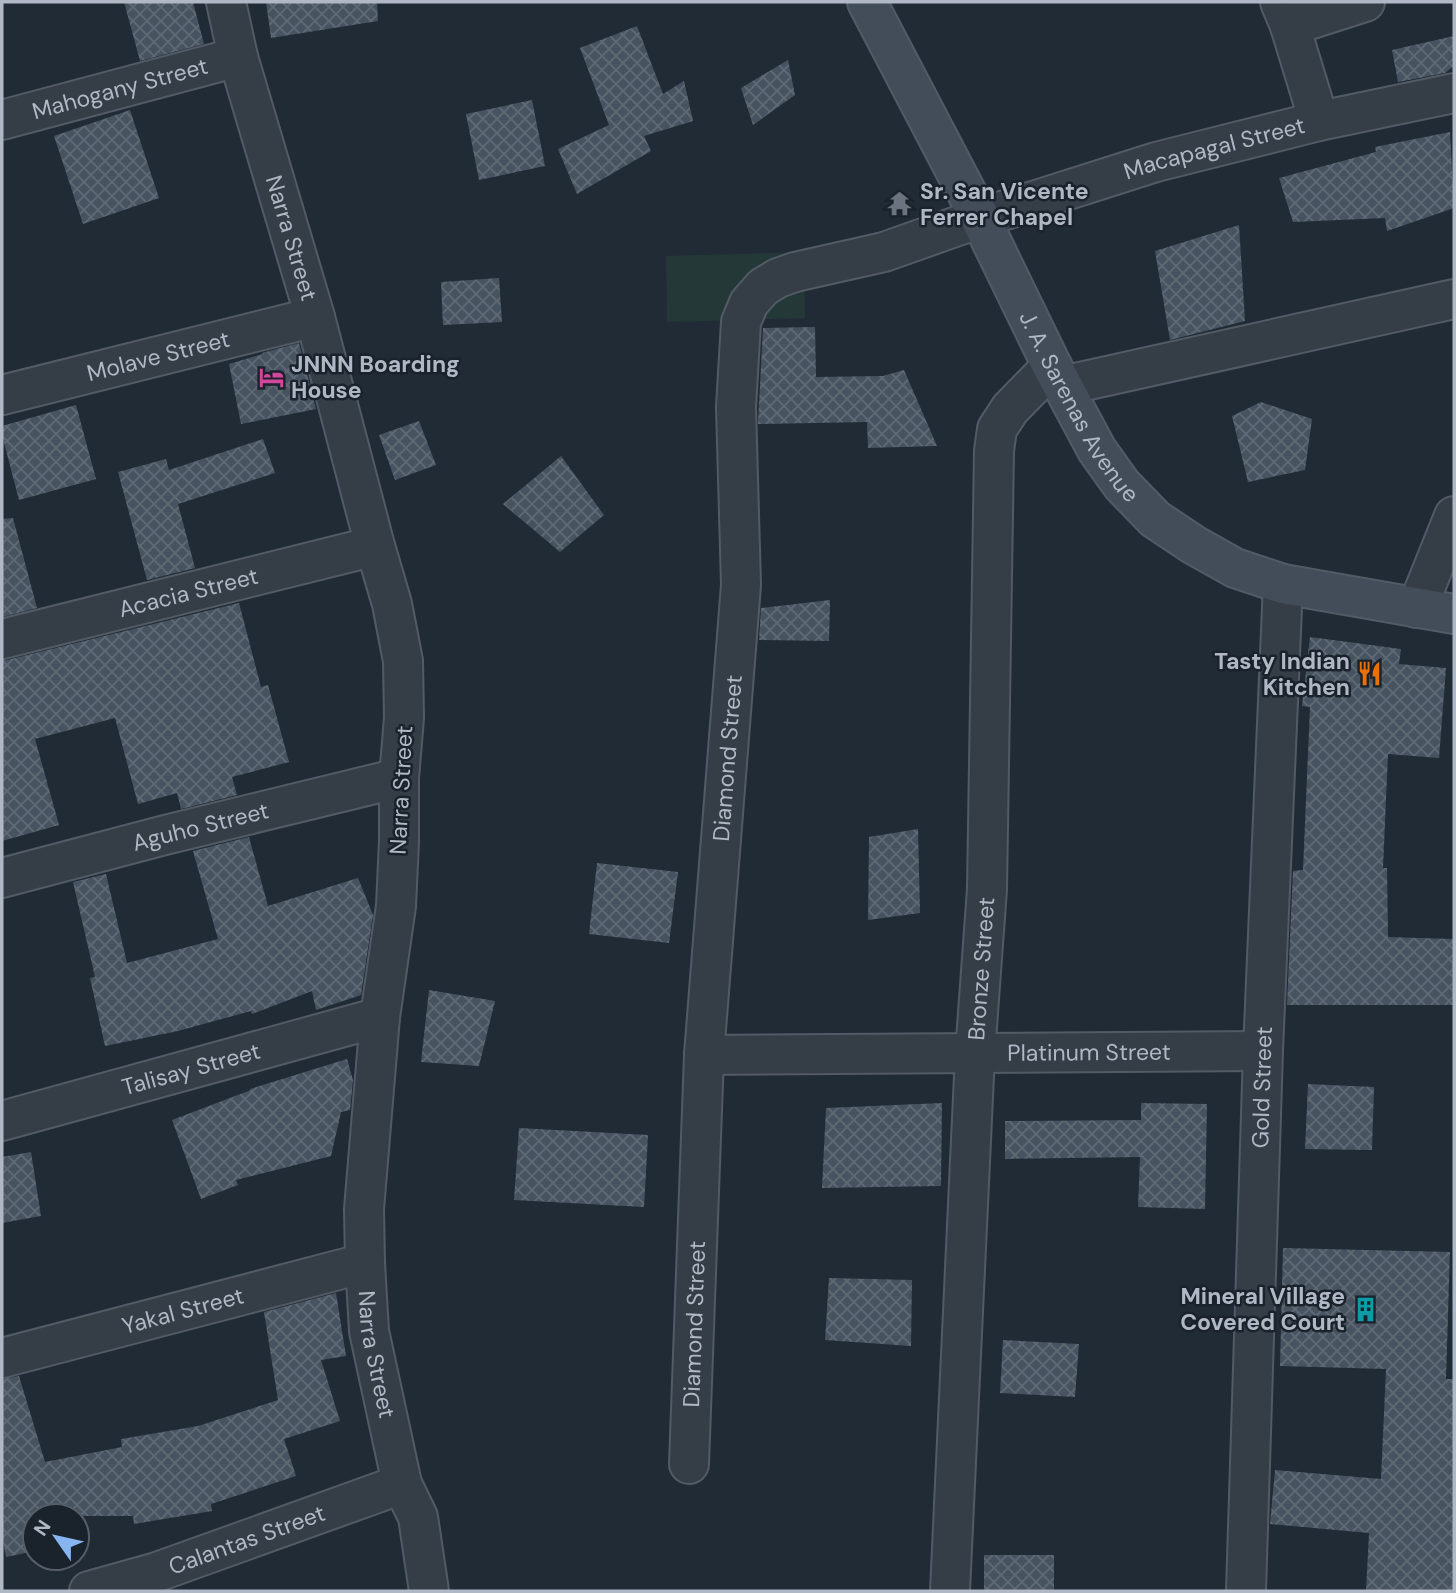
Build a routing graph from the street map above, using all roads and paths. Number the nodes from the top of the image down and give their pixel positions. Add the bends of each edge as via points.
1 (226, 2) edge
2 (867, 2) edge
3 (1365, 2) edge
4 (1285, 14) edge
5 (237, 57) junction
6 (1454, 93) edge
7 (2, 120) edge
8 (1318, 121) junction
9 (980, 218) junction
10 (1454, 299) edge
11 (314, 317) junction
12 (1057, 376) junction
13 (2, 395) edge
14 (1454, 516) edge
15 (375, 545) junction
16 (1283, 584) junction
17 (1417, 608) junction
18 (1454, 614) edge
19 (2, 639) edge
20 (400, 778) junction
21 (2, 878) edge
22 (380, 1017) junction
23 (1263, 1051) junction
24 (975, 1054) junction
25 (704, 1055) junction
26 (2, 1121) edge
27 (365, 1263) junction
28 (2, 1358) edge
29 (689, 1464) dead end
30 (402, 1484) junction
31 (89, 1591) edge
32 (429, 1591) edge
33 (950, 1591) edge
34 (1247, 1591) edge

1 - 5 street, Narra Street
2 - 9 main road, J. A. Sarenas Avenue
3 - 4 street
4 - 8 street
5 - 7 street, Mahogany Street
5 - 11 street, Narra Street
6 - 8 street, Macapagal Street
8 - 9 street, Macapagal Street via 1156,162
9 - 12 main road, J. A. Sarenas Avenue
9 - 25 street, Diamond Street via 884,252 778,278 749,303 741,322 736,407 741,584
10 - 12 street
11 - 13 street, Molave Street
11 - 15 street, Narra Street
12 - 16 main road, J. A. Sarenas Avenue via 1097,450 1155,519 1235,568
12 - 24 street, Bronze Street via 1010,409 998,429 994,451 987,889
14 - 17 street
15 - 19 street, Acacia Street
15 - 20 street, Narra Street via 403,661
16 - 17 main road, J. A. Sarenas Avenue
16 - 23 street, Gold Street
17 - 18 main road, J. A. Sarenas Avenue
20 - 21 street, Aguho Street
20 - 22 street, Narra Street via 396,906
22 - 26 street, Talisay Street
22 - 27 street, Narra Street via 364,1209
23 - 24 street, Platinum Street
23 - 34 street, Gold Street
24 - 25 street, Platinum Street
24 - 33 street, Bronze Street
25 - 29 street, Diamond Street
27 - 28 street, Yakal Street
27 - 30 street, Narra Street via 369,1331
30 - 31 street, Calantas Street via 157,1572
30 - 32 street, Narra Street via 418,1517

